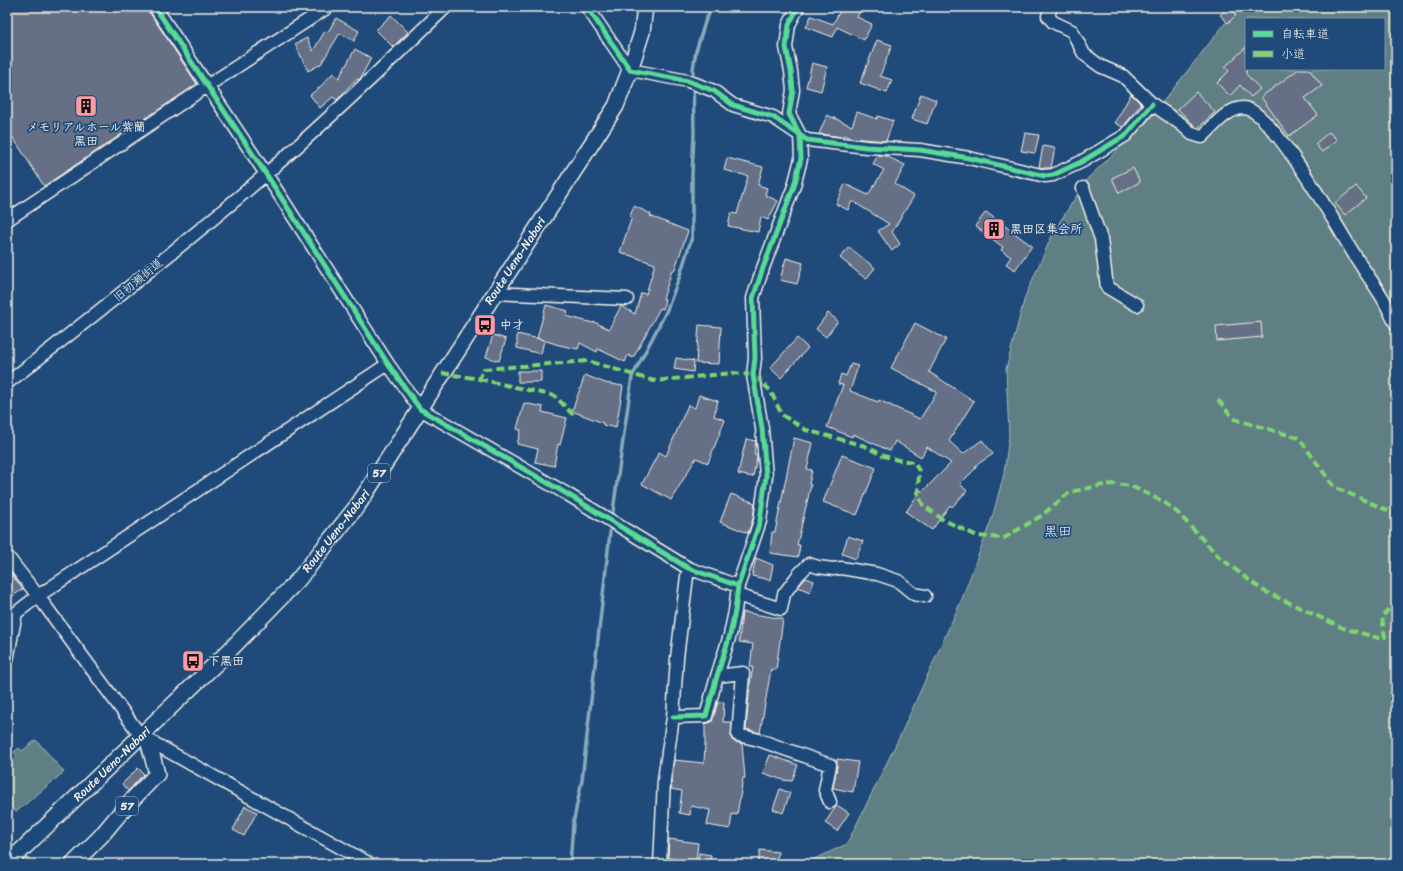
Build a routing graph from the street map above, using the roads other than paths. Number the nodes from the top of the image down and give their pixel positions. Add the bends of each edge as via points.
1 (155, 7) edge
2 (328, 7) edge
3 (446, 7) edge
4 (587, 7) edge
5 (645, 7) edge
6 (798, 7) edge
7 (1051, 7) edge
8 (630, 70) junction
9 (207, 86) junction
10 (1152, 104) junction
11 (800, 136) junction
12 (266, 174) junction
13 (1083, 188) dead end
14 (7, 220) edge
15 (494, 293) junction
16 (627, 299) dead end
17 (1137, 305) dead end
18 (1396, 324) edge
19 (388, 364) junction
20 (7, 383) edge
21 (420, 409) junction
22 (7, 556) edge
23 (688, 568) junction
24 (737, 590) junction
25 (38, 596) junction
26 (925, 596) dead end
27 (10, 635) edge
28 (7, 660) edge
29 (717, 676) junction
30 (673, 717) junction
31 (144, 738) junction
32 (830, 802) dead end
33 (7, 864) edge
34 (73, 864) edge
35 (370, 864) edge
36 (660, 864) edge

1 - 9 street
2 - 9 street
3 - 12 street, 旧初瀬街道
4 - 8 street
5 - 8 main road, Route Ueno-Nabari / 57 via 642,32
6 - 11 street via 789,25 786,47 792,71 793,90 788,114
7 - 10 street via 1048,16 1053,22 1072,31 1084,54 1100,66 1123,76
8 - 11 street via 694,83 714,91 733,105 773,117
8 - 15 main road, Route Ueno-Nabari / 57 via 616,106
9 - 12 street
9 - 14 street
10 - 11 street via 1126,135 1081,162 1045,176 969,158 920,150 807,140
10 - 18 street via 1192,134 1202,137 1234,110 1253,110 1261,117 1319,194 1354,255 1382,296
11 - 24 street via 801,160 794,186 754,298 753,375 762,428 766,476 760,521
12 - 19 street
12 - 20 street, 旧初瀬街道 via 97,314
13 - 17 street via 1101,239 1107,287
15 - 16 street
15 - 21 main road, Route Ueno-Nabari / 57
19 - 21 street
19 - 25 street
21 - 23 street
21 - 31 main road, Route Ueno-Nabari / 57 via 358,505 298,580
22 - 25 street
23 - 24 street
23 - 30 street
24 - 26 street via 781,608 784,594 809,564 877,574 898,581 914,594
24 - 29 street via 730,635
25 - 27 street via 16,613
25 - 31 street
27 - 28 street
29 - 30 street via 706,716
29 - 32 street via 743,673 738,735 830,765 825,790
30 - 36 street via 664,780
31 - 33 main road, Route Ueno-Nabari / 57
31 - 34 main road, Route Ueno-Nabari / 57 via 157,774
31 - 35 street

